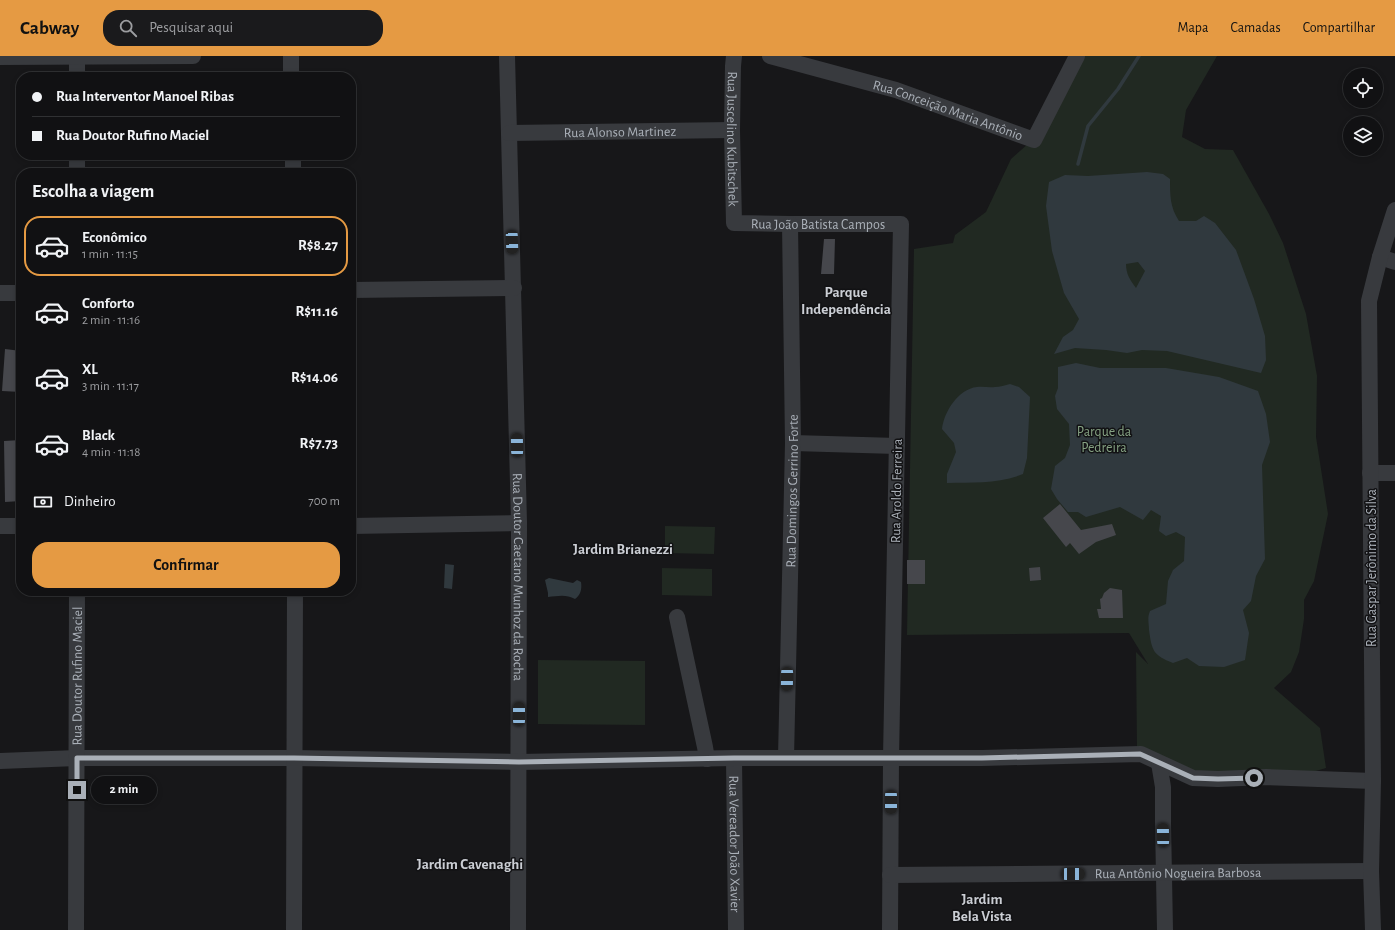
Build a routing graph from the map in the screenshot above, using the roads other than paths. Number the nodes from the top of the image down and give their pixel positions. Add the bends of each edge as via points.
1 (77, 56) edge
2 (193, 56) edge
3 (291, 56) edge
4 (507, 56) edge
5 (734, 56) edge
6 (770, 56) edge
7 (1077, 56) edge
8 (0, 57) edge
9 (77, 72) edge
10 (291, 72) edge
11 (732, 130) junction
12 (509, 133) junction
13 (1395, 210) edge
14 (734, 223) joint
15 (790, 224) junction
16 (901, 224) joint
17 (1388, 259) edge
18 (514, 288) junction
19 (356, 290) edge
20 (0, 292) edge
21 (16, 293) edge
22 (793, 443) junction
23 (897, 446) junction
24 (1370, 473) junction
25 (1395, 473) edge
26 (519, 523) junction
27 (0, 526) edge
28 (16, 526) edge
29 (356, 526) edge
30 (77, 596) edge
31 (294, 596) edge
32 (677, 617) dead end
33 (77, 758) junction
34 (294, 758) junction
35 (734, 758) junction
36 (786, 758) junction
37 (891, 758) junction
38 (707, 759) junction
39 (0, 761) edge
40 (519, 762) junction
41 (1159, 762) junction
42 (1373, 780) junction
43 (1371, 871) junction
44 (1164, 873) junction
45 (890, 875) junction
46 (76, 930) edge
47 (294, 930) edge
48 (518, 930) edge
49 (736, 930) edge
50 (890, 930) edge
51 (1165, 930) edge
52 (1374, 930) edge

1 - 2 street
1 - 8 street
1 - 9 street
3 - 10 street
4 - 12 street, Rua Doutor Caetano Munhoz da Rocha
5 - 11 street, Rua Juscelino Kubitschek
6 - 7 street, Rua Conceição Maria Antônio via 896,90 1034,140
11 - 12 street, Rua Alonso Martinez
11 - 14 street, Rua Juscelino Kubitschek
12 - 18 street, Rua Doutor Caetano Munhoz da Rocha
13 - 17 street, Rua Gaspar Jerônimo da Silva
14 - 15 street, Rua João Batista Campos
15 - 16 street, Rua João Batista Campos
15 - 22 street, Rua Domingos Gerrino Forte
16 - 23 street, Rua Aroldo Ferreira
17 - 24 street, Rua Gaspar Jerônimo da Silva via 1369,301
18 - 19 street
18 - 26 street, Rua Doutor Caetano Munhoz da Rocha
20 - 21 street
22 - 23 street
22 - 36 street, Rua Domingos Gerrino Forte
23 - 37 street, Rua Aroldo Ferreira
24 - 25 street
24 - 42 street, Rua Gaspar Jerônimo da Silva
26 - 29 street
26 - 40 street, Rua Doutor Caetano Munhoz da Rocha
27 - 28 street
30 - 33 street, Rua Doutor Rufino Maciel
31 - 34 street
32 - 38 street
33 - 34 street
33 - 39 street
33 - 46 street, Rua Doutor Rufino Maciel
34 - 40 street
34 - 47 street
35 - 36 street
35 - 38 street
35 - 49 street, Rua Vereador João Xavier
36 - 37 street
37 - 41 street via 1140,754
37 - 45 street, Rua Aroldo Ferreira
38 - 40 street
40 - 48 street, Rua Doutor Caetano Munhoz da Rocha
41 - 42 street via 1193,778
41 - 44 street via 1163,787
42 - 43 street, Rua Gaspar Jerônimo da Silva
43 - 44 street, Rua Antônio Nogueira Barbosa
43 - 52 street, Rua Gaspar Jerônimo da Silva
44 - 45 street, Rua Antônio Nogueira Barbosa
44 - 51 street
45 - 50 street, Rua Aroldo Ferreira

